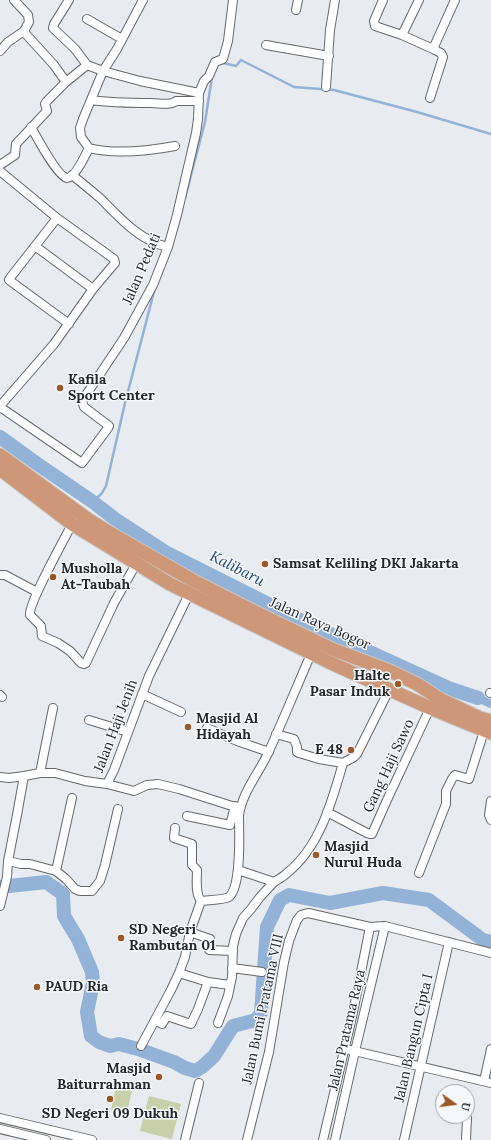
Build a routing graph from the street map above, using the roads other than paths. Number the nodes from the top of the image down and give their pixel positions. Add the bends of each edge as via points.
1 (14, 0) edge
2 (69, 0) edge
3 (143, 0) edge
4 (234, 0) edge
5 (298, 0) edge
6 (335, 0) edge
7 (383, 0) edge
8 (419, 0) edge
9 (455, 0) edge
10 (296, 10) dead end
11 (87, 19) dead end
12 (24, 31) junction
13 (402, 35) junction
14 (122, 39) junction
15 (266, 45) dead end
16 (433, 49) junction
17 (0, 51) edge
18 (329, 56) junction
19 (88, 64) junction
20 (104, 71) junction
21 (66, 82) junction
22 (326, 87) dead end
23 (199, 97) junction
24 (430, 98) dead end
25 (91, 100) junction
26 (31, 128) junction
27 (175, 146) dead end
28 (89, 148) junction
29 (0, 165) edge
30 (0, 171) edge
31 (72, 175) junction
32 (56, 218) junction
33 (35, 246) junction
34 (168, 247) junction
35 (93, 288) junction
36 (69, 324) junction
37 (0, 407) edge
38 (0, 455) edge
39 (0, 469) edge
40 (72, 524) junction
41 (136, 564) junction
42 (0, 575) edge
43 (37, 592) junction
44 (189, 594) junction
45 (311, 654) junction
46 (389, 690) junction
47 (142, 694) junction
48 (53, 708) dead end
49 (430, 708) junction
50 (181, 712) dead end
51 (89, 720) dead end
52 (207, 728) dead end
53 (489, 728) edge
54 (128, 732) junction
55 (276, 734) junction
56 (269, 752) junction
57 (343, 763) junction
58 (40, 773) junction
59 (24, 776) junction
60 (0, 777) edge
61 (107, 784) junction
62 (72, 798) dead end
63 (491, 801) edge
64 (238, 806) junction
65 (118, 809) dead end
66 (327, 812) junction
67 (187, 816) dead end
68 (491, 820) edge
69 (175, 828) dead end
70 (8, 861) junction
71 (238, 870) junction
72 (56, 871) junction
73 (419, 873) dead end
74 (274, 882) junction
75 (2, 893) edge
76 (201, 901) junction
77 (0, 906) edge
78 (385, 926) junction
79 (370, 927) junction
80 (190, 932) junction
81 (449, 942) junction
82 (233, 951) junction
83 (491, 953) edge
84 (232, 968) junction
85 (179, 972) junction
86 (262, 972) dead end
87 (208, 982) junction
88 (230, 985) junction
89 (155, 1020) junction
90 (218, 1023) dead end
91 (141, 1046) dead end
92 (344, 1048) junction
93 (491, 1048) edge
94 (355, 1051) junction
95 (420, 1066) junction
96 (488, 1082) edge
97 (199, 1083) dead end
98 (0, 1118) edge
99 (22, 1124) junction
100 (467, 1124) edge
101 (0, 1129) edge
102 (18, 1137) edge
103 (46, 1140) edge
104 (90, 1140) edge
105 (185, 1140) edge
106 (248, 1140) edge
107 (323, 1140) edge
108 (335, 1140) edge
109 (404, 1140) edge
110 (466, 1140) edge

1 - 12 street via 29,18
2 - 19 street via 53,28
3 - 14 street
4 - 23 street, Jalan Pedati via 223,59 215,62 204,81
5 - 10 street
6 - 18 street
7 - 13 street via 374,23 378,27
8 - 13 street
9 - 16 street
11 - 14 street
12 - 17 street
12 - 21 street
13 - 16 street
14 - 20 street
15 - 18 street
16 - 24 street via 443,57
18 - 22 street
19 - 20 street
19 - 21 street
20 - 23 street
20 - 25 street
21 - 26 street via 47,101 47,111
23 - 25 street via 174,103 115,103
23 - 34 street, Jalan Pedati via 196,132
25 - 28 street via 80,133
26 - 29 street via 16,144 15,155
26 - 31 street via 58,171 66,178
27 - 28 street via 106,152
28 - 31 street
30 - 32 street
31 - 34 street via 123,222 160,245
32 - 33 street
32 - 35 street, Jalan Pedati via 114,259 114,264
33 - 35 street
33 - 36 street via 10,281
34 - 37 street, Jalan Pedati via 153,285 124,338 82,401 84,407 109,427 84,463
35 - 36 street, Jalan Pedati
36 - 37 street, Jalan Pedati
38 - 53 highway, Jalan Raya Bogor via 100,526 192,580 332,649 417,684 440,699 480,718
39 - 40 highway, Jalan Raya Bogor
40 - 41 highway, Jalan Raya Bogor
40 - 43 street
41 - 43 street via 114,603 86,663 81,664 70,651 42,635 41,626 29,613
41 - 44 highway, Jalan Raya Bogor
42 - 43 street via 5,575
44 - 45 highway, Jalan Raya Bogor
44 - 47 street, Jalan Haji Jenih
45 - 46 highway, Jalan Raya Bogor
45 - 55 street
46 - 49 highway, Jalan Raya Bogor
46 - 57 street via 357,754
47 - 50 street
47 - 54 street, Jalan Haji Jenih
48 - 58 street
49 - 53 highway, Jalan Raya Bogor
49 - 66 street, Gang Haji Sawo via 372,834
51 - 54 street
52 - 56 street
53 - 73 street via 469,779 456,775 446,791 446,804
54 - 61 street, Jalan Haji Jenih
55 - 56 street
55 - 57 street via 294,739 299,753
56 - 64 street
57 - 66 street
58 - 59 street, Jalan Haji Jenih
58 - 61 street, Jalan Haji Jenih via 54,773
59 - 60 street, Jalan Haji Jenih
59 - 70 street
61 - 64 street via 134,791 147,785 158,784
62 - 72 street
63 - 68 street
64 - 67 street via 230,825
64 - 71 street
65 - 72 street via 100,881 92,891 75,890
66 - 74 street via 304,855 288,873
69 - 76 street via 174,838 192,844 192,865 197,870 198,894
70 - 72 street
70 - 75 street
71 - 74 street
71 - 76 street via 229,897
74 - 82 street via 243,918 236,934
75 - 77 street
76 - 80 street
78 - 79 street, Jalan Bumi Pratama VIII
78 - 81 street, Jalan Bumi Pratama VIII
78 - 94 street, Jalan Pratama Raya
79 - 92 street, Jalan Pratama Raya
79 - 106 street, Jalan Bumi Pratama VIII via 308,913 296,920 284,962 269,1052
80 - 82 street via 210,939 209,950
80 - 85 street
81 - 83 street, Jalan Bumi Pratama VIII
81 - 95 street, Jalan Bangun Cipta I
82 - 84 street
84 - 86 street
84 - 88 street
85 - 87 street
85 - 89 street
87 - 88 street
87 - 89 street via 191,1024 167,1016 162,1024
88 - 90 street
89 - 91 street
92 - 94 street
92 - 107 street, Jalan Pratama Raya
93 - 96 street
94 - 95 street
94 - 108 street, Jalan Pratama Raya
95 - 96 street
95 - 109 street, Jalan Bangun Cipta I
97 - 105 street
98 - 99 street
99 - 102 street
99 - 104 street
100 - 110 street
101 - 102 street
102 - 103 street

